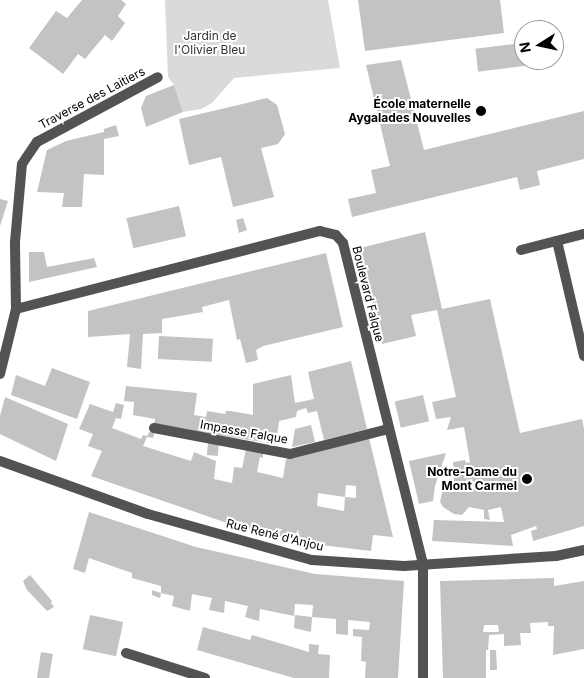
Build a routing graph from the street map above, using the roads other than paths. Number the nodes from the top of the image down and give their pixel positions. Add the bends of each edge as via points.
1 (158, 77) dead end
2 (584, 234) edge
3 (557, 240) junction
4 (521, 250) dead end
5 (16, 309) junction
6 (584, 356) edge
7 (0, 374) edge
8 (154, 428) dead end
9 (388, 429) junction
10 (0, 462) edge
11 (584, 550) edge
12 (423, 565) junction
13 (126, 653) dead end
14 (205, 678) edge
15 (423, 678) edge

1 - 5 street, Traverse des Laitiers via 37,142 22,164 15,242
2 - 3 street
3 - 4 street
3 - 6 street
5 - 7 street, Traverse des Laitiers
5 - 9 street, Boulevard Falque via 320,231 336,235 343,243
8 - 9 street, Impasse Falque via 290,454
9 - 12 street, Boulevard Falque
10 - 12 street, Rue René d'Anjou via 148,514 312,560
11 - 12 street, Rue René d'Anjou via 556,556
12 - 15 street, Boulevard Falque
13 - 14 street

